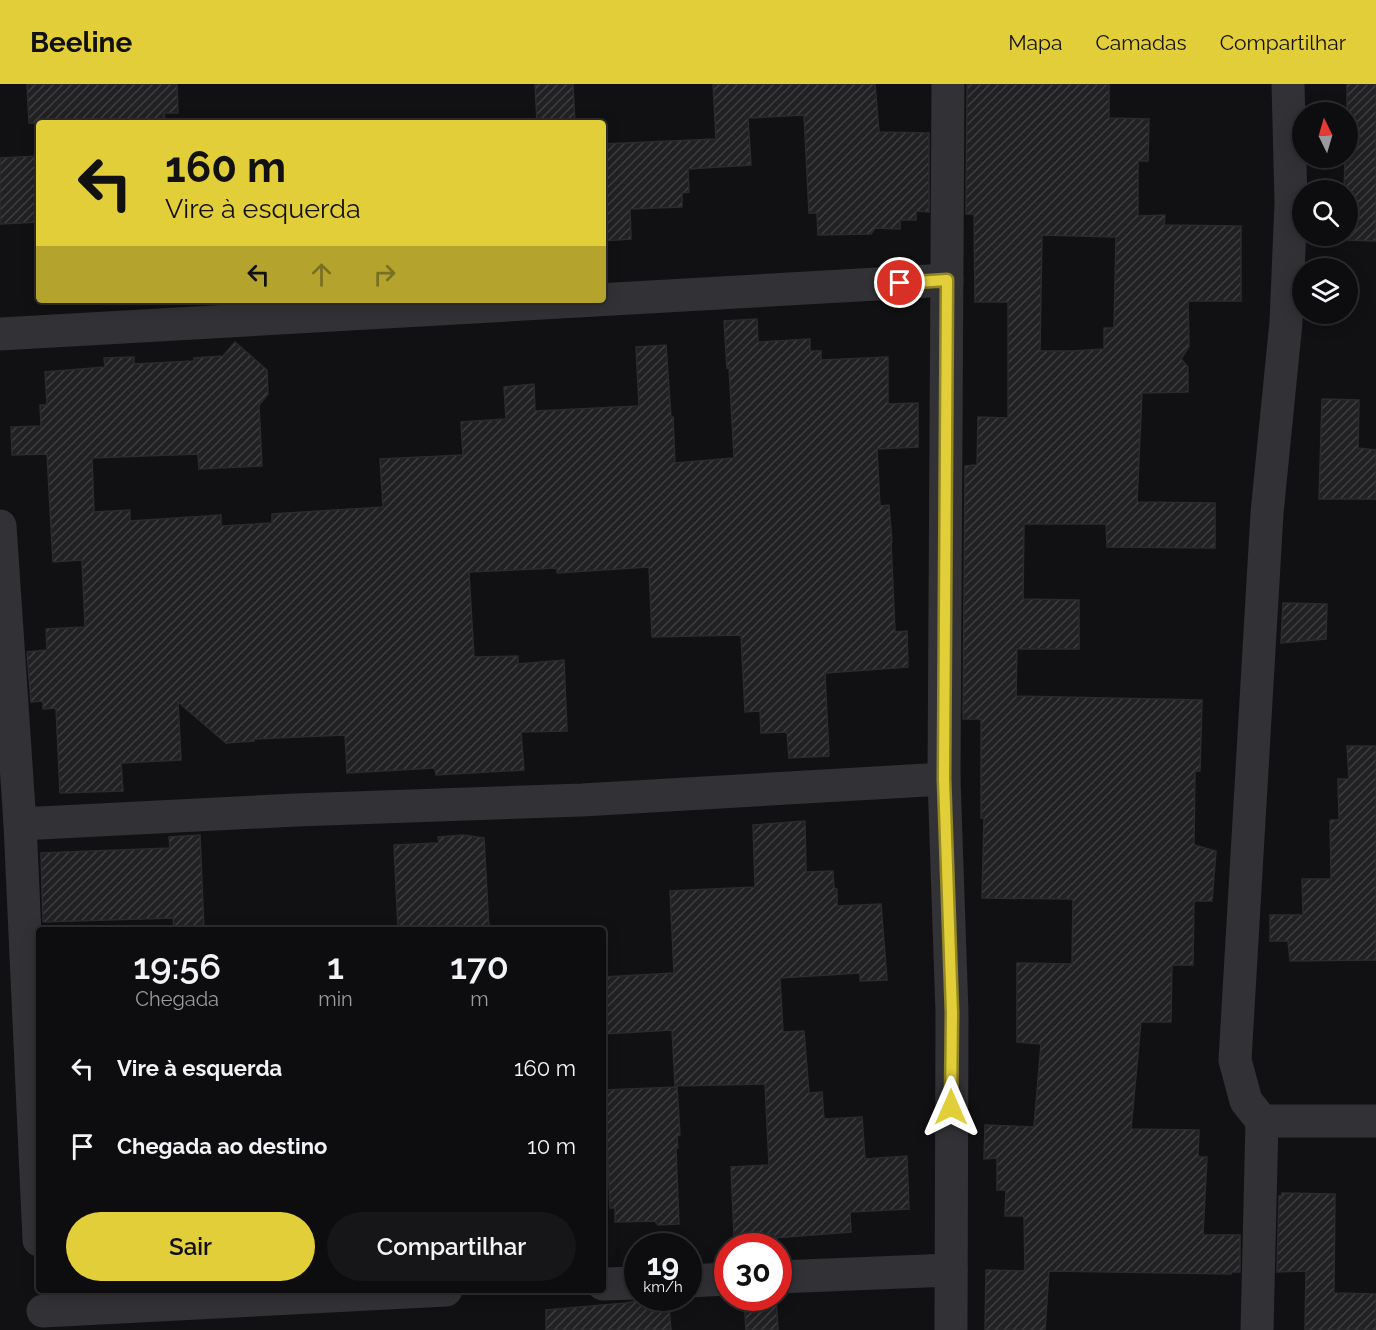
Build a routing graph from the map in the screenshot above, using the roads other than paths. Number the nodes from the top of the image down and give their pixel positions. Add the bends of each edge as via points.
1 (948, 84) edge
2 (1288, 84) edge
3 (947, 280) junction
4 (606, 299) edge
5 (544, 303) edge
6 (0, 334) edge
7 (0, 526) edge
8 (3, 602) edge
9 (944, 779) junction
10 (20, 825) junction
11 (10, 862) edge
12 (1262, 1121) junction
13 (1376, 1121) edge
14 (36, 1201) edge
15 (951, 1270) junction
16 (792, 1276) edge
17 (624, 1283) edge
18 (606, 1284) edge
19 (385, 1293) edge
20 (42, 1310) edge
21 (951, 1330) edge
22 (1257, 1330) edge

1 - 3 street
2 - 12 street via 1291,202 1286,322 1267,513 1235,1060 1246,1101
3 - 4 street
3 - 9 street
5 - 6 street
7 - 8 street
8 - 10 street
9 - 10 street
9 - 15 street via 952,1013
10 - 11 street
11 - 14 street
12 - 13 street
12 - 22 street
15 - 16 street
15 - 21 street
17 - 18 street
19 - 20 street

